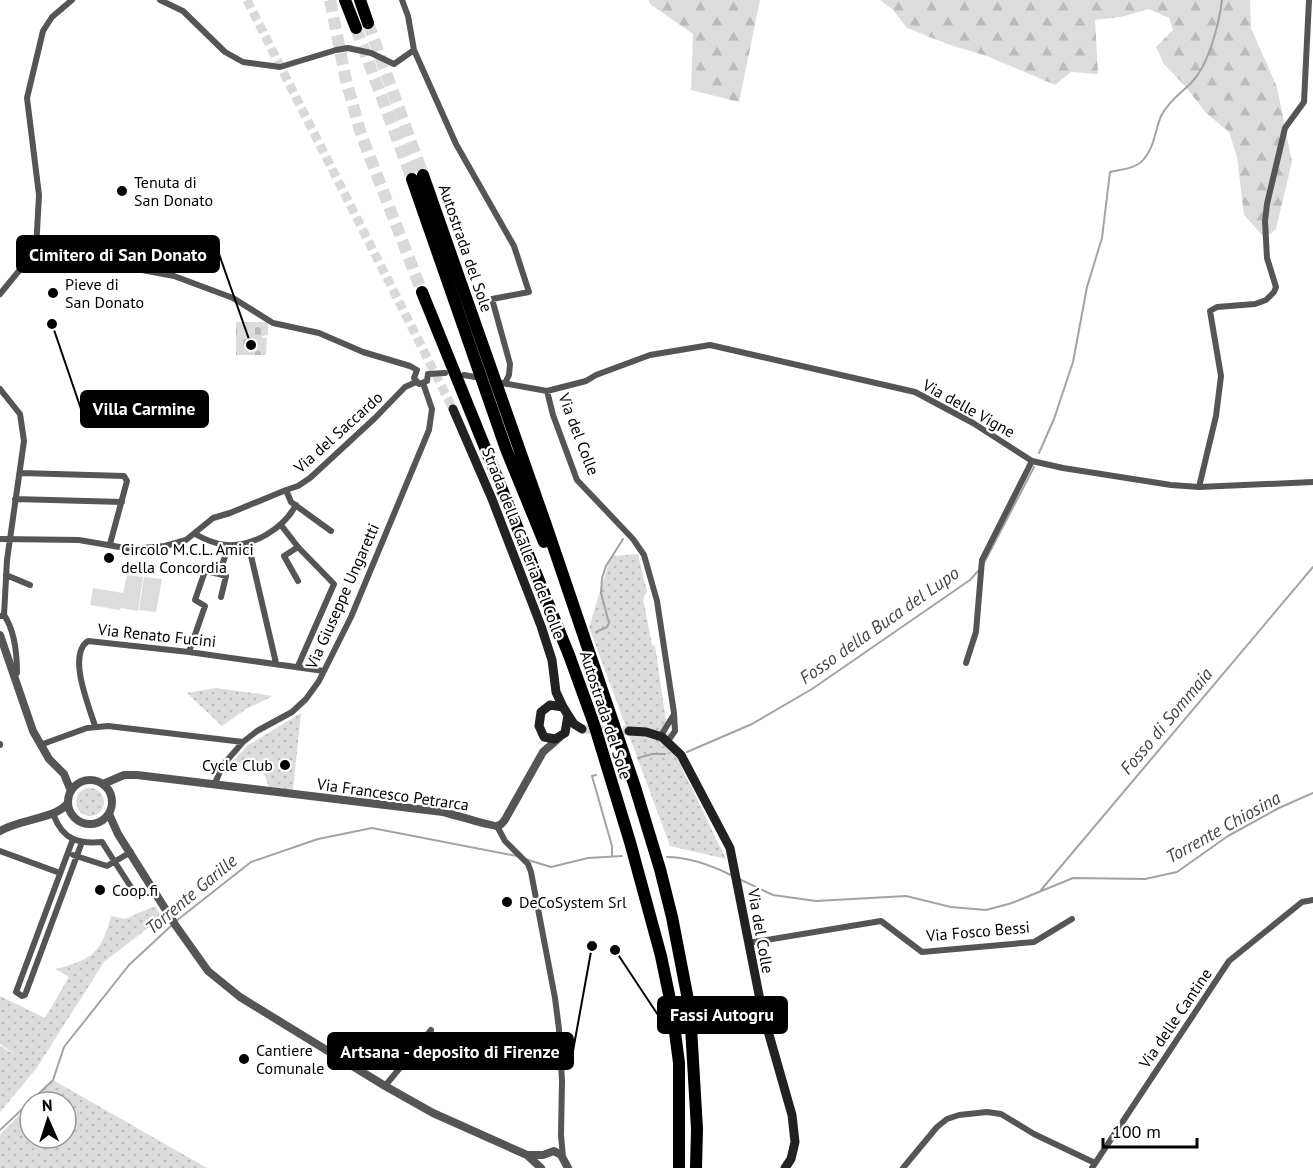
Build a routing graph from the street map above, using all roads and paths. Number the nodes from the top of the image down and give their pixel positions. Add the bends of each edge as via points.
1 (72, 0) edge
2 (160, 0) edge
3 (345, 0) edge
4 (360, 0) edge
5 (402, 0) edge
6 (1309, 0) edge
7 (414, 50) junction
8 (417, 177) tunnel mouth
9 (36, 250) junction
10 (422, 292) tunnel mouth
11 (0, 294) edge
12 (417, 370) junction
13 (445, 373) dead end
14 (428, 374) junction
15 (464, 375) dead end
16 (475, 377) dead end
17 (416, 382) junction
18 (423, 383) junction
19 (0, 389) edge
20 (548, 391) junction
21 (453, 409) tunnel mouth
22 (1032, 461) junction
23 (21, 473) junction
24 (1313, 482) edge
25 (1199, 487) junction
26 (286, 489) junction
27 (15, 499) junction
28 (122, 502) junction
29 (297, 506) junction
30 (281, 525) junction
31 (331, 531) dead end
32 (195, 534) junction
33 (0, 539) edge
34 (9, 540) junction
35 (248, 543) junction
36 (110, 544) junction
37 (229, 545) junction
38 (298, 547) junction
39 (219, 574) junction
40 (6, 575) junction
41 (298, 581) dead end
42 (30, 585) dead end
43 (221, 597) dead end
44 (2, 615) edge
45 (0, 635) edge
46 (189, 652) junction
47 (276, 663) junction
48 (966, 663) dead end
49 (298, 666) junction
50 (324, 671) junction
51 (15, 674) junction
52 (555, 692) junction
53 (546, 706) junction
54 (565, 711) junction
55 (95, 726) junction
56 (629, 731) tunnel mouth
57 (541, 734) junction
58 (562, 736) junction
59 (664, 739) junction
60 (243, 742) junction
61 (40, 744) junction
62 (543, 752) junction
63 (64, 775) junction
64 (119, 777) junction
65 (82, 782) junction
66 (215, 783) junction
67 (103, 784) junction
68 (71, 791) junction
69 (111, 797) junction
70 (68, 803) junction
71 (109, 814) junction
72 (42, 816) junction
73 (54, 816) junction
74 (74, 818) junction
75 (99, 823) junction
76 (497, 826) junction
77 (0, 831) edge
78 (118, 834) junction
79 (73, 839) junction
80 (82, 842) junction
81 (0, 851) edge
82 (131, 852) junction
83 (67, 853) junction
84 (76, 856) junction
85 (115, 862) junction
86 (60, 873) junction
87 (53, 892) junction
88 (62, 895) junction
89 (136, 895) dead end
90 (1313, 902) edge
91 (1072, 919) dead end
92 (748, 943) junction
93 (431, 1030) dead end
94 (385, 1086) junction
95 (527, 1155) junction
96 (543, 1155) junction
97 (565, 1164) edge
98 (1094, 1166) edge
99 (540, 1167) edge
100 (679, 1168) edge
101 (696, 1168) edge
102 (785, 1168) edge
103 (903, 1168) edge

1 - 9 street via 43,31 27,98 39,195
2 - 7 street via 183,11 225,52 243,62 280,67 348,48 394,64
3 - 4 highway via 362,25
5 - 7 street
6 - 25 street via 1304,102 1285,128 1266,209 1267,258 1276,287 1266,300 1255,304 1210,310 1221,376
7 - 20 street via 456,144 514,246 529,291 492,299 510,364 503,383
8 - 101 highway, Autostrada del Sole via 547,528 651,837 690,1010
9 - 11 street
9 - 12 street via 91,264 174,276 233,298 273,323 319,333
10 - 100 highway, Autostrada del Sole via 565,644 638,869 672,1009 679,1063
12 - 14 street
12 - 17 street via 413,376
13 - 14 street
14 - 18 street
15 - 16 street
17 - 18 street
17 - 26 street, Via del Saccardo via 405,387 310,478
18 - 50 street, Via Giuseppe Ungaretti via 432,409 429,430 351,617
19 - 23 street via 20,414 24,441
20 - 22 street, Via delle Vigne via 586,381 650,355 710,345 915,392
20 - 59 street, Via del Colle via 577,480 644,555 657,601 674,713
21 - 52 main road, Strada della Galleria del Colle via 542,626 552,660
22 - 25 street, Via delle Vigne
22 - 48 street via 982,560 976,632
23 - 27 street
23 - 28 street via 124,476 127,481
24 - 25 street, Via delle Vigne
26 - 29 street
26 - 32 street, Via del Saccardo via 213,518
27 - 28 street
27 - 34 street
28 - 36 street
29 - 30 street
29 - 31 street
30 - 35 street
30 - 38 street
32 - 36 street, Via del Saccardo via 156,547 131,549
32 - 37 street
33 - 34 street, Via del Saccardo
34 - 36 street, Via del Saccardo
34 - 40 street
35 - 37 street
35 - 47 street
37 - 39 street
38 - 41 street via 284,555
38 - 49 street via 334,584
39 - 43 street via 226,576
39 - 46 street via 205,571 195,600 205,606
40 - 42 street
40 - 44 street
44 - 51 street via 8,621 15,644
45 - 51 street
46 - 47 street, Via Renato Fucini
46 - 55 street, Via Renato Fucini via 85,643 78,665
47 - 49 street, Via Renato Fucini
49 - 50 street, Via Renato Fucini
50 - 60 street, Via Giuseppe Ungaretti via 298,707
51 - 61 street
52 - 53 main road
52 - 54 main road, Strada della Galleria del Colle
53 - 54 main road via 555,704
53 - 57 main road via 538,726
54 - 58 main road
54 - 58 main road, Strada della Galleria del Colle via 582,729
55 - 60 street via 123,726
55 - 61 street
56 - 59 main road
57 - 58 main road via 548,739
57 - 62 street
58 - 62 street
59 - 92 main road, Via del Colle via 685,762 724,835 734,862
60 - 66 street, Via Giuseppe Ungaretti via 223,765
61 - 63 street
62 - 76 street via 507,816
63 - 65 street
63 - 68 street
64 - 66 street, Via Francesco Petrarca via 129,774
64 - 67 street, Via Francesco Petrarca
64 - 69 street
65 - 67 street via 93,780
65 - 68 street
66 - 76 street, Via Francesco Petrarca via 443,812
67 - 69 street
68 - 70 street
69 - 71 street
70 - 72 street via 59,811
70 - 74 street
71 - 75 street
71 - 78 street
72 - 73 street
72 - 77 street
73 - 74 street
73 - 79 street via 58,826
74 - 75 street
75 - 78 street
76 - 97 street via 531,872 559,1029
78 - 82 street
79 - 80 street
79 - 83 street
80 - 84 street
80 - 85 street via 102,842
81 - 86 street
82 - 85 street
82 - 94 street via 208,971 240,997
83 - 84 street
83 - 86 street
84 - 85 street via 107,866
84 - 88 street
85 - 89 street
86 - 87 street
87 - 88 street
87 - 88 street via 16,992 22,996
90 - 98 street, Via delle Cantine via 1302,902 1229,961
91 - 92 street, Via Fosco Bessi via 1034,942 922,952 880,921
92 - 102 main road, Via del Colle via 762,1010 792,1115 795,1142
93 - 94 street
94 - 95 street via 433,1113
95 - 96 street
95 - 99 street
96 - 97 street via 554,1151
96 - 99 street
98 - 103 street via 1001,1114 987,1112 947,1119

